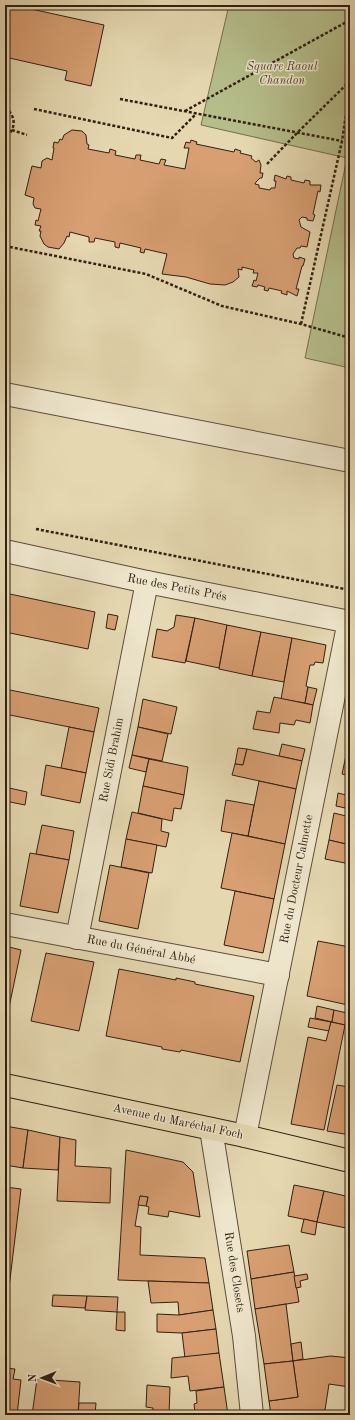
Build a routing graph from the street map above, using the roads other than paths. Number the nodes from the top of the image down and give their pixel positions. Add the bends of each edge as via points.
1 (5, 394) edge
2 (350, 461) edge
3 (5, 551) edge
4 (147, 582) junction
5 (350, 622) edge
6 (5, 924) edge
7 (77, 938) junction
8 (278, 975) junction
9 (5, 1085) edge
10 (211, 1129) junction
11 (245, 1136) junction
12 (350, 1161) edge
13 (252, 1415) edge

1 - 2 street
3 - 4 street, Rue des Petits Prés
4 - 5 street, Rue des Petits Prés
4 - 7 street, Rue Sidi Brahim
5 - 8 street, Rue du Docteur Calmette
6 - 7 street, Rue du Général Abbé
7 - 8 street, Rue du Général Abbé
8 - 11 street, Rue du Docteur Calmette
9 - 10 main road, Avenue du Maréchal Foch
10 - 11 main road, Avenue du Maréchal Foch
10 - 13 street, Rue des Closets via 244,1336
11 - 12 main road, Avenue du Maréchal Foch

